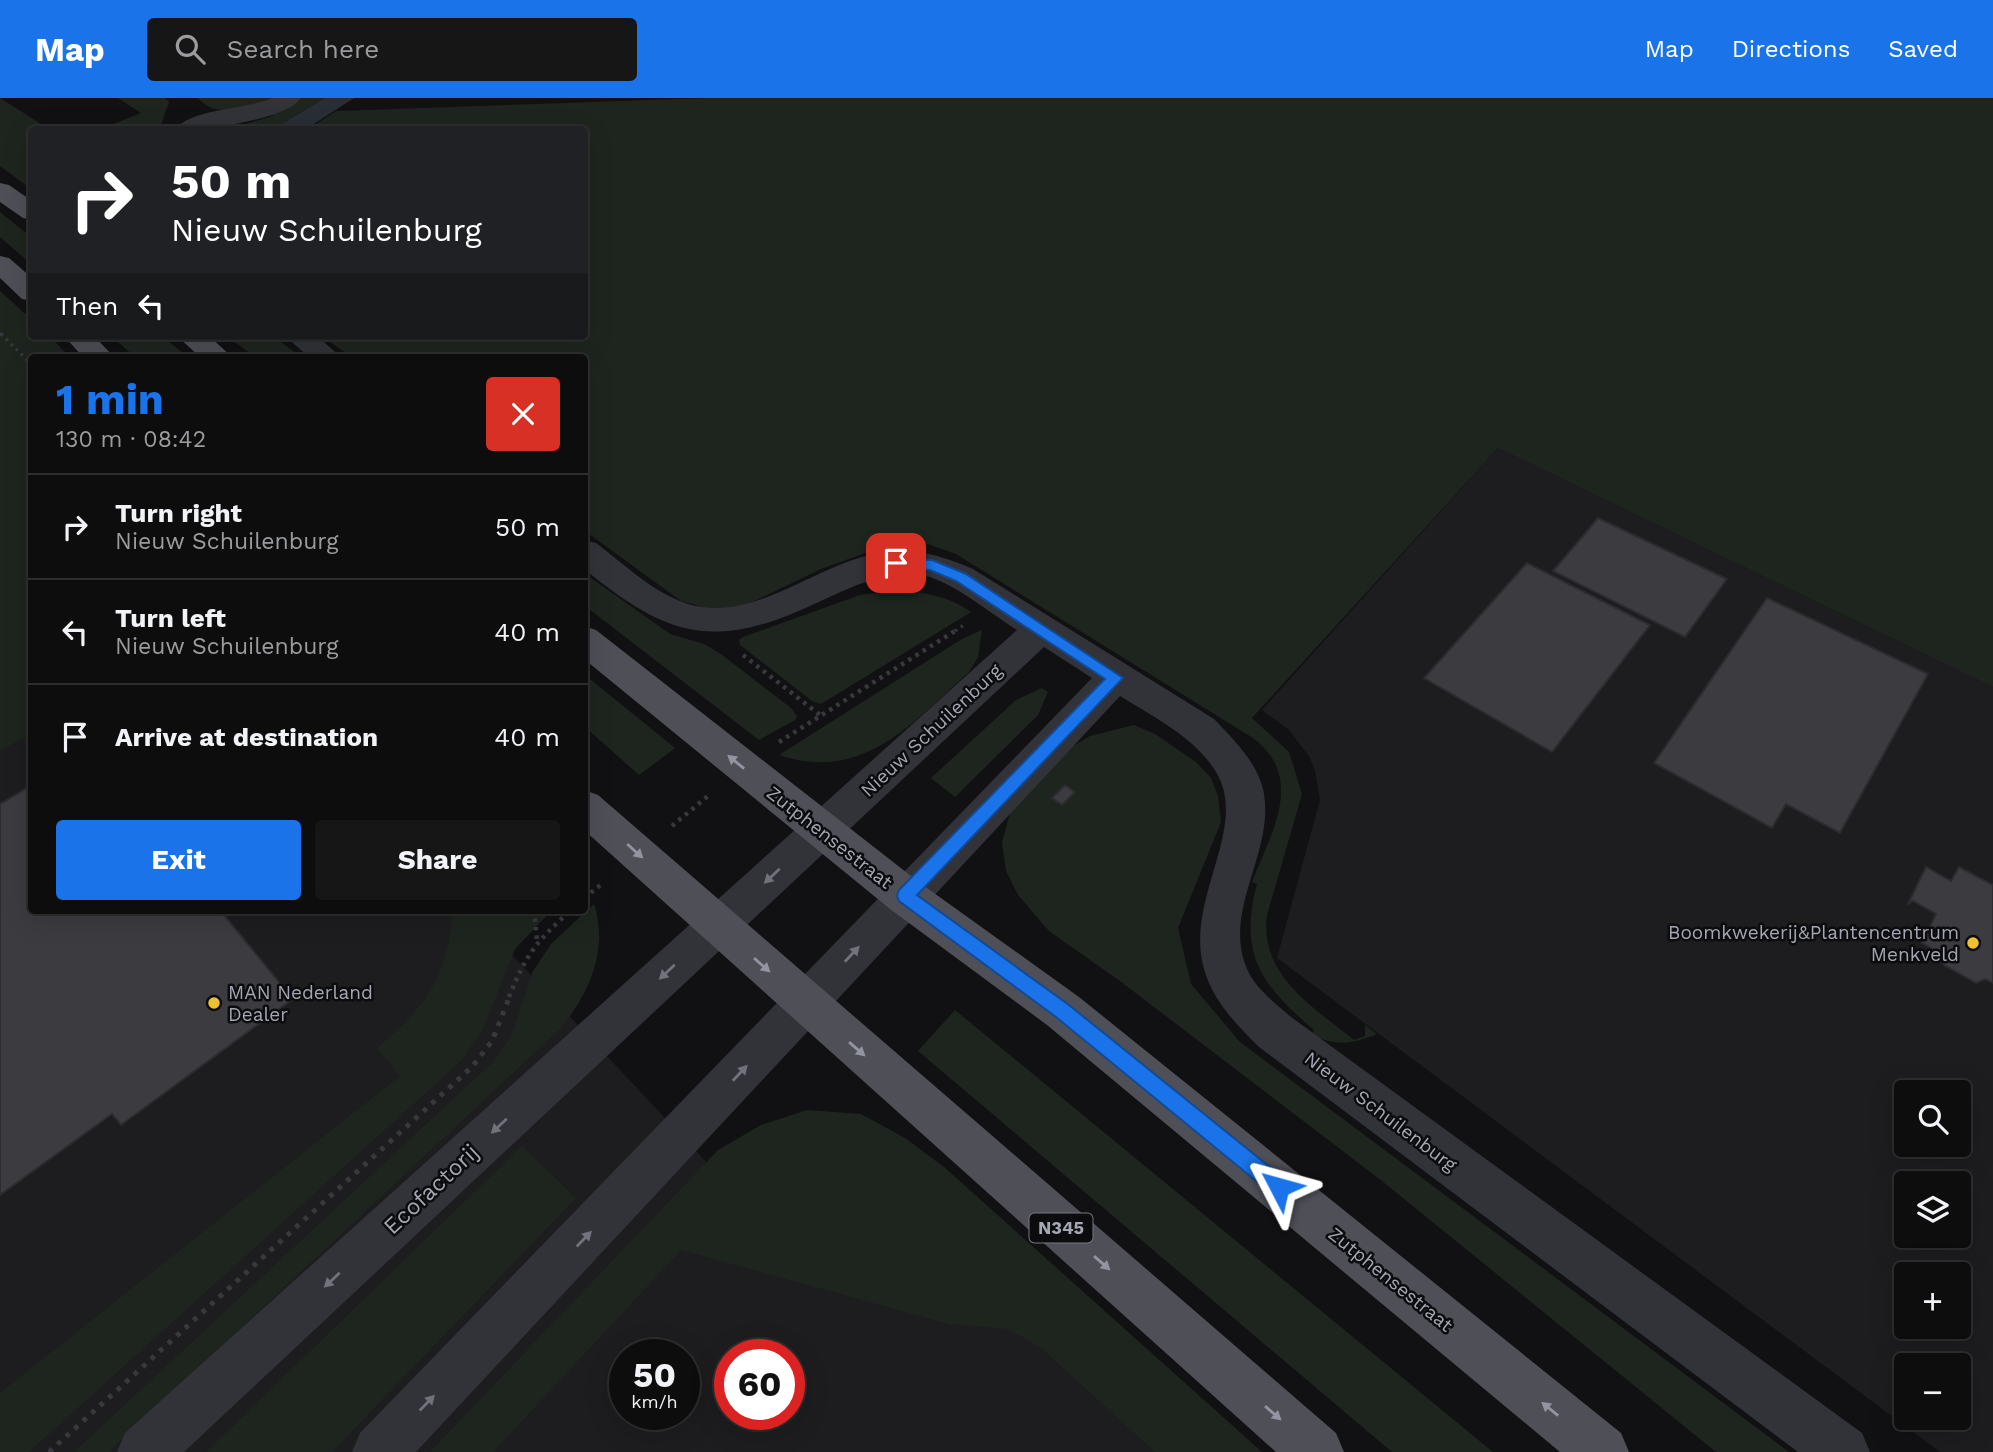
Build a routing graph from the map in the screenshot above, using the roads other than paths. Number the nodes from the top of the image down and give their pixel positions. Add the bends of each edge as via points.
1 (290, 98) edge
2 (191, 119) edge
3 (0, 190) edge
4 (28, 211) edge
5 (0, 264) edge
6 (28, 289) edge
7 (82, 340) edge
8 (196, 340) edge
9 (304, 340) edge
10 (97, 354) edge
11 (214, 354) edge
12 (323, 354) edge
13 (588, 554) edge
14 (1040, 630) junction
15 (588, 642) edge
16 (1115, 678) junction
17 (588, 810) edge
18 (822, 830) junction
19 (905, 896) junction
20 (718, 926) junction
21 (806, 1004) junction
22 (144, 1452) edge
23 (379, 1452) edge
24 (1317, 1452) edge
25 (1602, 1452) edge
26 (1843, 1452) edge

1 - 2 street via 250,115
3 - 4 main road
5 - 6 main road
7 - 10 main road
8 - 11 main road
9 - 12 street
13 - 14 street, Nieuw Schuilenburg via 674,614 697,620 725,622 759,614 868,568 896,563 932,565 961,578
14 - 16 street, Nieuw Schuilenburg
14 - 18 street, Nieuw Schuilenburg
18 -> 15 main road, Zutphensestraat
16 - 19 street
16 - 26 street, Nieuw Schuilenburg via 1201,729 1224,749 1240,775 1248,818 1219,934 1226,970 1247,1005 1275,1032
17 -> 20 main road, N345
18 - 19 main road, Zutphensestraat
18 -> 20 street, Nieuw Schuilenburg
21 -> 19 street
25 -> 19 main road, Zutphensestraat via 1063,1011
20 -> 21 main road, N345
20 -> 22 street, Ecofactorij
23 -> 21 street
21 -> 24 main road, N345

